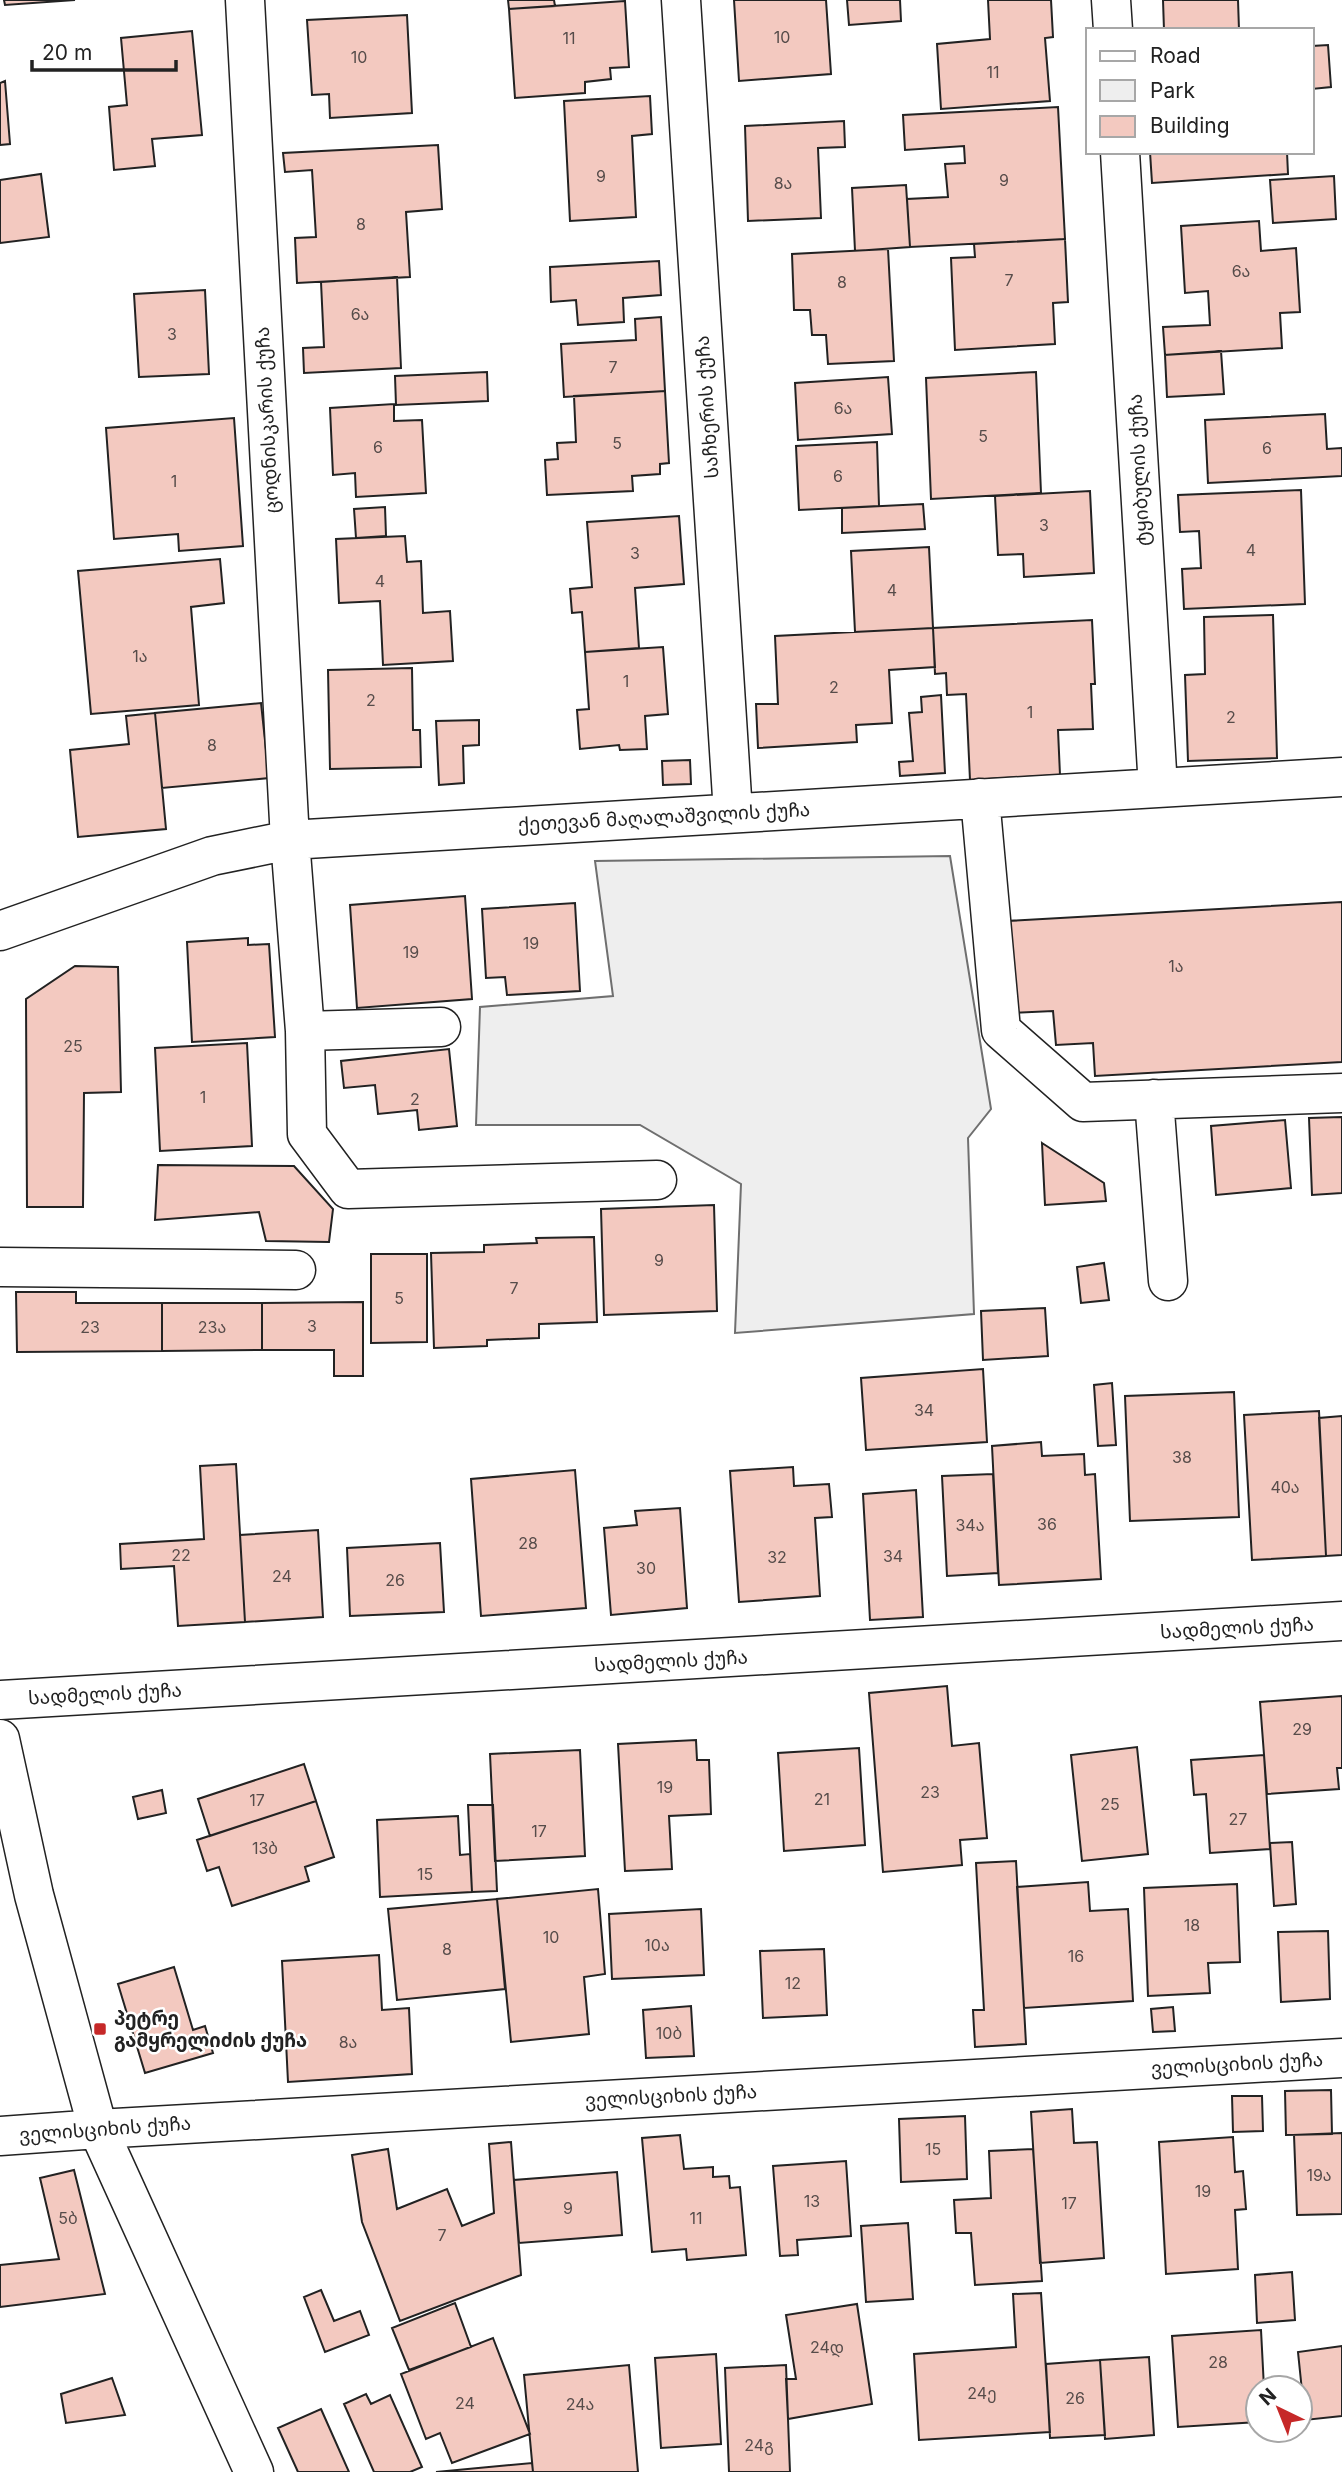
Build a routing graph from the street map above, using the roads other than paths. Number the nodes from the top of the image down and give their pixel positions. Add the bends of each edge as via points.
1 (245, 0) edge
2 (681, 0) edge
3 (1111, 0) edge
4 (1113, 28) edge
5 (1121, 154) edge
6 (1342, 777) edge
7 (1158, 788) junction
8 (980, 798) junction
9 (733, 813) junction
10 (290, 840) junction
11 (0, 931) edge
12 (441, 1027) dead end
13 (305, 1031) junction
14 (1342, 1093) edge
15 (1154, 1099) junction
16 (657, 1180) dead end
17 (0, 1268) edge
18 (296, 1270) dead end
19 (1168, 1281) dead end
20 (1342, 1621) edge
21 (0, 1700) edge
22 (0, 1739) edge
23 (1342, 2058) edge
24 (99, 2129) junction
25 (0, 2136) edge
26 (254, 2472) edge

1 - 10 street, ცოდნისკარის ქუჩა
2 - 9 street, საჩხერის ქუჩა
3 - 4 street
5 - 7 street, ტყიბულის ქუჩა
6 - 7 street, ქეთევან მაღალაშვილის ქუჩა
7 - 8 street, ქეთევან მაღალაშვილის ქუჩა
8 - 9 street, ქეთევან მაღალაშვილის ქუჩა
8 - 15 street via 1001,1030 1083,1102
9 - 10 street, ქეთევან მაღალაშვილის ქუჩა
10 - 11 street, ქეთევან მაღალაშვილის ქუჩა via 212,856
10 - 13 street, ცოდნისკარის ქუჩა
12 - 13 street
13 - 16 street, ცოდნისკარის ქუჩა via 307,1134 348,1189
14 - 15 street
15 - 19 street
17 - 18 street
20 - 21 street, სადმელის ქუჩა
22 - 24 street via 34,1895
23 - 24 street, ველისციხის ქუჩა
24 - 25 street, ველისციხის ქუჩა
24 - 26 street

